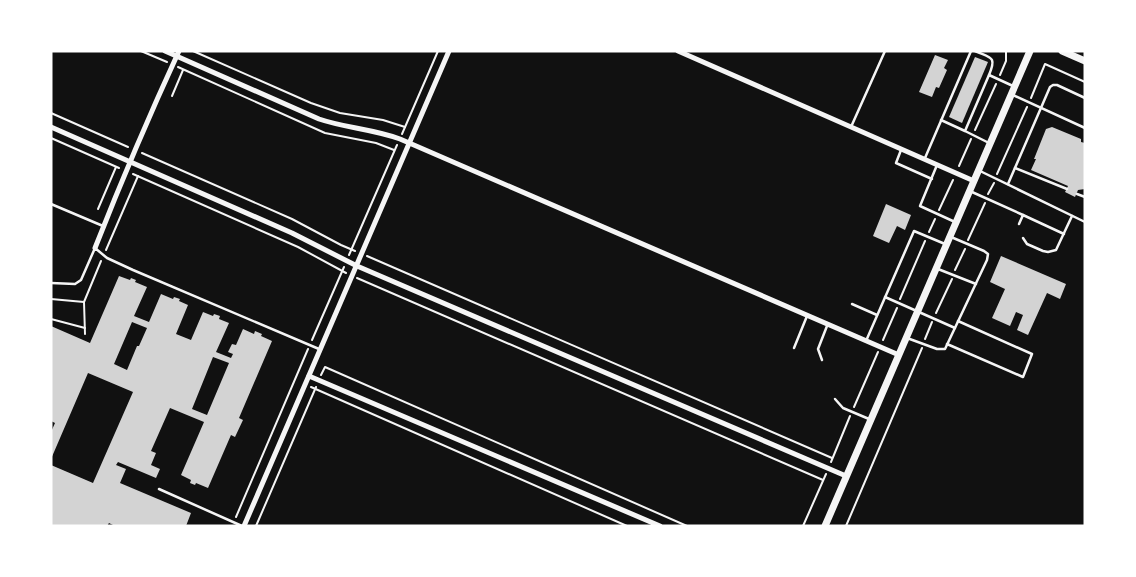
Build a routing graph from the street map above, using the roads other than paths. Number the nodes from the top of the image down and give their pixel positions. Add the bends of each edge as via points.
1 (165, 51) edge
2 (449, 51) edge
3 (678, 51) edge
4 (885, 51) edge
5 (971, 51) edge
6 (975, 51) edge
7 (1030, 51) edge
8 (1062, 51) edge
9 (178, 54) edge
10 (1085, 62) edge
11 (989, 75) junction
12 (1015, 86) junction
13 (1011, 94) junction
14 (1085, 98) edge
15 (1041, 108) junction
16 (941, 120) junction
17 (51, 127) edge
18 (850, 127) junction
19 (1085, 128) edge
20 (965, 131) junction
21 (410, 143) junction
22 (990, 144) junction
23 (902, 149) junction
24 (924, 159) junction
25 (130, 162) junction
26 (938, 165) junction
27 (1015, 168) junction
28 (978, 170) junction
29 (932, 179) junction
30 (974, 181) junction
31 (1008, 184) junction
32 (1067, 189) dead end
33 (969, 191) junction
34 (1077, 194) dead end
35 (1085, 197) edge
36 (51, 204) edge
37 (1023, 215) junction
38 (1072, 216) junction
39 (956, 222) junction
40 (1085, 222) edge
41 (1018, 224) dead end
42 (103, 226) junction
43 (1064, 234) junction
44 (950, 236) junction
45 (1023, 238) dead end
46 (946, 245) junction
47 (95, 248) junction
48 (357, 266) junction
49 (936, 268) junction
50 (51, 283) edge
51 (976, 284) junction
52 (885, 297) junction
53 (852, 304) dead end
54 (917, 311) junction
55 (878, 315) junction
56 (807, 316) junction
57 (958, 320) junction
58 (828, 324) junction
59 (955, 328) junction
60 (906, 337) junction
61 (866, 341) junction
62 (947, 344) junction
63 (794, 348) dead end
64 (320, 350) junction
65 (899, 355) junction
66 (822, 360) dead end
67 (309, 376) junction
68 (835, 399) dead end
69 (870, 420) junction
70 (846, 476) junction
71 (159, 489) dead end
72 (243, 526) edge
73 (660, 526) edge
74 (825, 526) edge

1 - 9 street
2 - 21 street
3 - 18 street
4 - 18 lane
5 - 16 lane
6 - 11 lane via 993,61
7 - 12 street
8 - 10 street
9 - 21 street via 319,119 379,132
9 - 25 street
11 - 12 lane
11 - 20 lane
12 - 13 street
13 - 15 lane
13 - 22 street
14 - 15 lane via 1053,85
15 - 19 lane
15 - 27 lane
16 - 20 lane
16 - 24 lane
17 - 25 street
18 - 23 street
20 - 22 lane
21 - 48 street
21 - 56 street
22 - 28 street
23 - 24 street
23 - 29 lane via 896,163
24 - 26 street
25 - 42 street
25 - 48 street via 292,232
26 - 29 lane
26 - 30 street
27 - 31 lane
27 - 32 lane
28 - 30 street
28 - 31 lane
29 - 39 lane via 920,206
30 - 33 street
31 - 38 lane
33 - 37 lane
33 - 39 street
34 - 35 lane
36 - 42 lane
37 - 41 lane
37 - 43 lane
38 - 40 lane
38 - 43 lane
39 - 44 street
42 - 47 street
43 - 45 lane via 1056,250 1048,252 1027,244
44 - 46 street
44 - 51 lane via 988,254
46 - 49 street
46 - 52 lane via 914,231
47 - 50 lane via 81,280 75,284
47 - 64 lane via 107,258 133,270
48 - 64 street
48 - 70 street
49 - 51 lane
49 - 54 street
51 - 57 lane
52 - 54 lane
52 - 55 lane
53 - 55 lane
54 - 59 lane
54 - 60 street
55 - 61 lane
56 - 58 street
56 - 63 lane
57 - 59 lane
57 - 62 lane via 1032,354 1023,377
58 - 61 street
58 - 66 lane via 818,348
59 - 62 lane
60 - 62 lane via 937,349 943,350
60 - 65 street
61 - 65 street
64 - 67 street
65 - 69 street
67 - 72 street
67 - 73 street
68 - 69 lane via 843,408
69 - 70 street
70 - 74 street
71 - 72 lane

